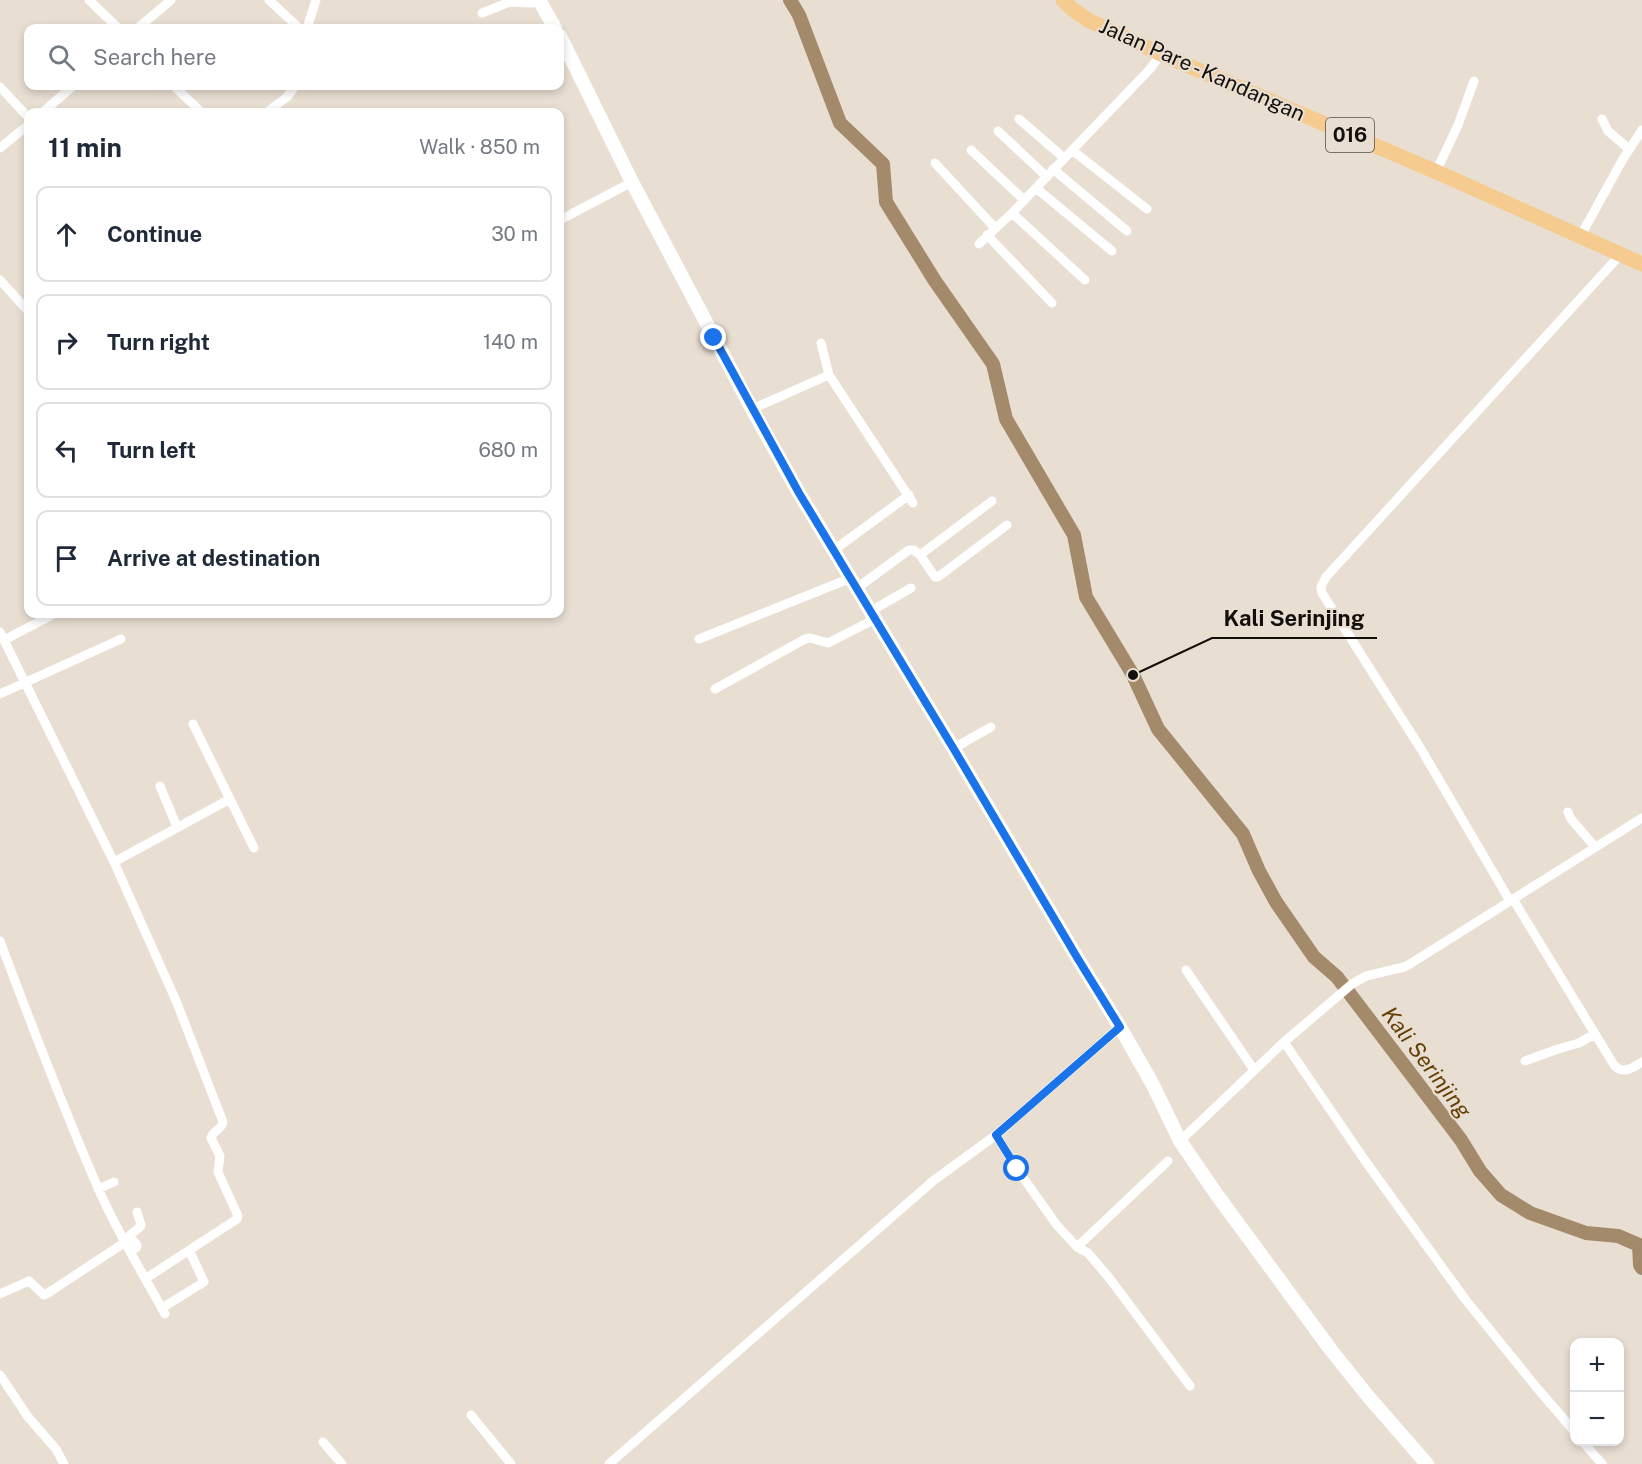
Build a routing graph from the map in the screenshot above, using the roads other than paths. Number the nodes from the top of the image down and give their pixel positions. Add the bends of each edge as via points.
1 (89, 0) edge
2 (171, 0) edge
3 (268, 0) edge
4 (316, 0) edge
5 (539, 1) edge
6 (1071, 3) edge
7 (482, 13) dead end
8 (114, 24) edge
9 (143, 24) edge
10 (295, 24) edge
11 (308, 24) edge
12 (553, 24) edge
13 (564, 44) edge
14 (1161, 54) junction
15 (1474, 81) dead end
16 (0, 89) edge
17 (68, 90) edge
18 (178, 90) edge
19 (292, 90) edge
20 (48, 108) edge
21 (197, 108) edge
22 (272, 108) edge
23 (24, 113) edge
24 (1019, 119) dead end
25 (1602, 119) dead end
26 (24, 128) edge
27 (1642, 130) edge
28 (998, 131) dead end
29 (0, 148) edge
30 (1629, 148) junction
31 (971, 150) dead end
32 (1072, 150) junction
33 (1064, 159) junction
34 (935, 163) dead end
35 (1436, 172) junction
36 (1050, 173) junction
37 (632, 182) junction
38 (1036, 188) junction
39 (1024, 200) junction
40 (1147, 209) dead end
41 (1012, 213) junction
42 (564, 218) edge
43 (996, 228) junction
44 (1127, 231) dead end
45 (987, 235) junction
46 (1580, 237) junction
47 (979, 244) dead end
48 (1112, 251) dead end
49 (1621, 254) junction
50 (1642, 264) edge
51 (0, 280) edge
52 (1085, 280) dead end
53 (1053, 303) dead end
54 (24, 307) edge
55 (821, 344) dead end
56 (829, 375) junction
57 (752, 409) junction
58 (992, 501) dead end
59 (1007, 525) dead end
60 (834, 550) junction
61 (920, 555) junction
62 (854, 583) junction
63 (911, 588) dead end
64 (873, 615) junction
65 (45, 618) edge
66 (2, 636) edge
67 (121, 639) dead end
68 (699, 639) dead end
69 (25, 682) junction
70 (716, 689) dead end
71 (0, 694) edge
72 (193, 724) dead end
73 (991, 727) dead end
74 (954, 748) junction
75 (160, 786) dead end
76 (230, 799) junction
77 (1568, 812) dead end
78 (1642, 818) edge
79 (177, 827) junction
80 (1594, 847) junction
81 (254, 848) dead end
82 (114, 862) junction
83 (1512, 900) junction
84 (0, 941) edge
85 (1186, 970) dead end
86 (1120, 1027) junction
87 (1595, 1034) junction
88 (1284, 1042) junction
89 (1525, 1061) dead end
90 (1642, 1062) edge
91 (1254, 1070) junction
92 (996, 1135) junction
93 (1180, 1141) junction
94 (1168, 1161) dead end
95 (114, 1182) dead end
96 (98, 1189) junction
97 (136, 1212) dead end
98 (124, 1243) junction
99 (1077, 1247) junction
100 (189, 1250) junction
101 (130, 1252) junction
102 (145, 1279) junction
103 (0, 1294) edge
104 (0, 1375) edge
105 (1190, 1386) dead end
106 (471, 1415) dead end
107 (1570, 1425) edge
108 (323, 1442) dead end
109 (1586, 1446) edge
110 (64, 1464) edge
111 (342, 1464) edge
112 (511, 1464) edge
113 (609, 1464) edge
114 (1428, 1464) edge
115 (1602, 1464) edge

1 - 8 street
2 - 9 street
3 - 10 street
4 - 11 street
5 - 7 street via 510,2
5 - 12 street
6 - 14 main road, Jalan Pare - Kandangan / 016 via 1088,20
13 - 37 street
14 - 32 street
14 - 35 main road, Jalan Pare - Kandangan / 016
15 - 35 street
16 - 23 street
17 - 20 street
18 - 21 street
19 - 22 street
24 - 33 street
25 - 30 street via 1608,131
26 - 29 street
27 - 30 street
28 - 36 street
30 - 46 street
31 - 39 street
32 - 33 street
32 - 40 street
33 - 36 street
34 - 43 street
35 - 46 main road, Jalan Pare - Kandangan / 016
36 - 38 street
36 - 44 street
37 - 42 street
37 - 57 street
38 - 39 street
38 - 48 street
39 - 41 street
41 - 43 street
41 - 52 street
43 - 45 street
45 - 47 street
45 - 53 street
46 - 49 main road, Jalan Pare - Kandangan / 016
49 - 50 main road, Jalan Pare - Kandangan / 016
49 - 83 street via 1321,587
51 - 54 street
55 - 56 street
56 - 57 street
56 - 60 street via 911,499
57 - 60 street
58 - 61 street
59 - 61 street via 938,577
60 - 62 street
61 - 62 street via 909,550
62 - 64 street
62 - 68 street
63 - 64 street
64 - 70 street via 828,643 805,639
64 - 74 street
65 - 66 street
66 - 69 street
67 - 69 street
69 - 71 street
69 - 82 street
72 - 76 street
73 - 74 street
74 - 86 street
75 - 79 street
76 - 79 street
76 - 81 street
77 - 80 street
78 - 80 street
79 - 82 street
80 - 83 street
82 - 100 street via 177,1003 223,1122 211,1138 220,1156 218,1172 238,1216
83 - 87 street
83 - 88 street via 1410,964 1352,984
84 - 96 street
85 - 91 street
86 - 92 street
86 - 93 street
87 - 89 street
87 - 90 street via 1616,1068 1626,1071
88 - 91 street
88 - 107 street via 1465,1299
91 - 93 street
92 - 99 street via 1056,1224
92 - 113 street via 933,1181
93 - 114 street via 1331,1350
94 - 99 street
95 - 96 street
96 - 98 street
97 - 101 street via 141,1225 130,1235 137,1248
98 - 101 street
98 - 103 street via 48,1293 41,1293 29,1281
99 - 105 street via 1088,1253 1110,1279
100 - 102 street
100 - 102 street via 204,1282 163,1311
101 - 102 street
104 - 110 street
106 - 112 street
108 - 111 street
109 - 115 street

